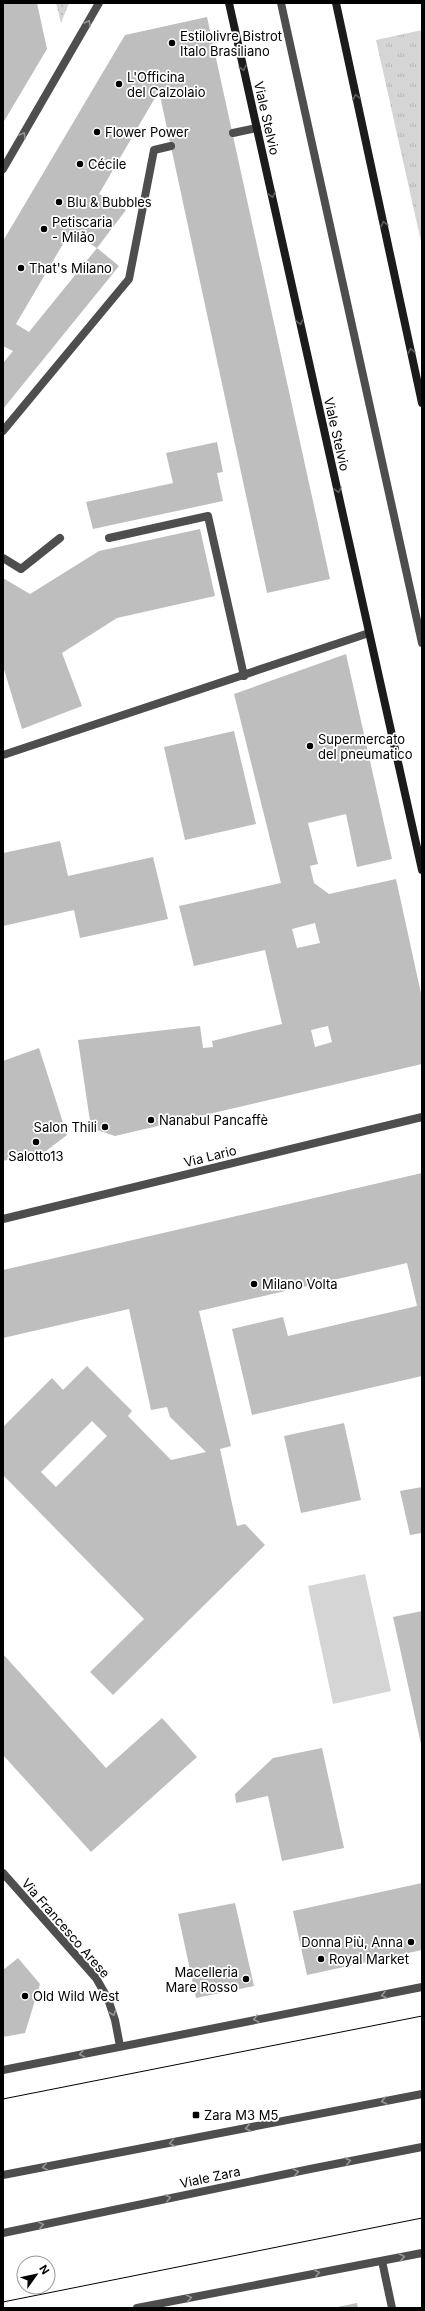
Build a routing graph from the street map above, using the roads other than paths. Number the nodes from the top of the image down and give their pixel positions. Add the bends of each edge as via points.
1 (99, 3) edge
2 (229, 3) edge
3 (281, 3) edge
4 (336, 3) edge
5 (257, 128) junction
6 (233, 133) dead end
7 (171, 146) dead end
8 (3, 169) edge
9 (422, 403) edge
10 (3, 431) edge
11 (60, 538) dead end
12 (109, 538) dead end
13 (3, 558) edge
14 (370, 633) junction
15 (422, 644) edge
16 (244, 676) junction
17 (3, 755) edge
18 (422, 870) edge
19 (422, 1117) edge
20 (3, 1218) edge
21 (3, 1873) edge
22 (422, 1987) edge
23 (120, 2046) junction
24 (3, 2070) edge
25 (422, 2094) edge
26 (422, 2148) edge
27 (3, 2175) edge
28 (3, 2233) edge
29 (422, 2252) edge
30 (382, 2261) junction
31 (137, 2308) edge
32 (392, 2308) edge

8 -> 1 street
2 -> 5 main road, Viale Stelvio
3 - 15 street
9 -> 4 main road
5 - 6 street
5 -> 14 main road, Viale Stelvio
7 - 10 street via 154,150 129,279
11 - 13 street via 21,569
12 - 16 street via 208,516
14 - 16 street
14 - 18 main road, Viale Stelvio
16 - 17 street
19 - 20 street, Via Lario
21 -> 23 street, Via Francesco Arese via 96,1978 108,2000
22 -> 23 street
23 -> 24 street
25 -> 27 street
28 -> 26 street, Viale Zara via 310,2168
30 -> 29 street
31 -> 30 street
30 - 32 street

